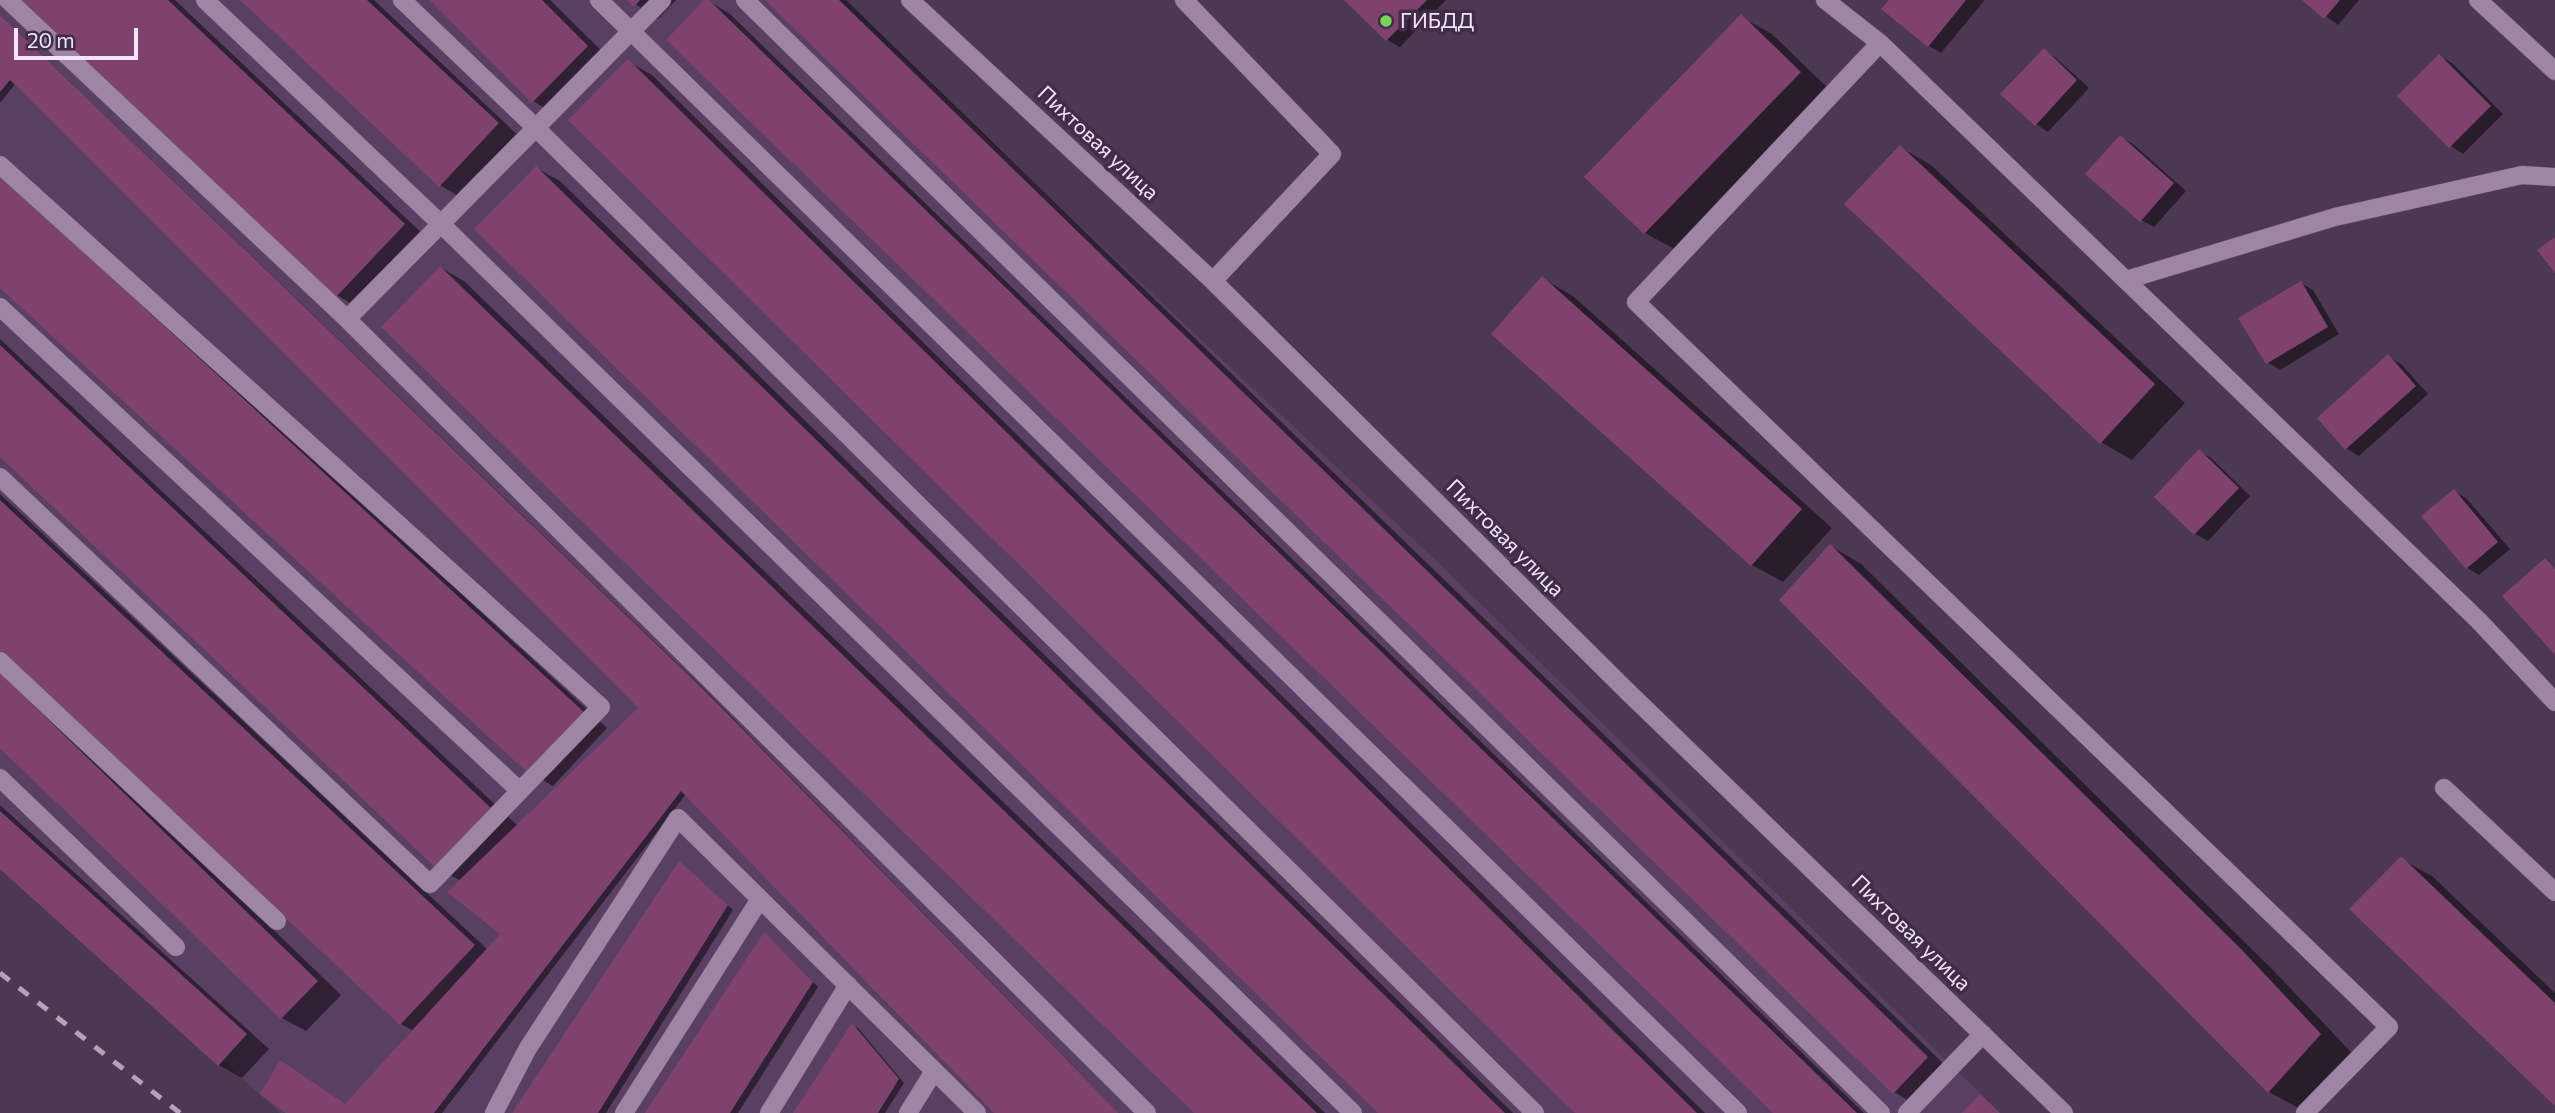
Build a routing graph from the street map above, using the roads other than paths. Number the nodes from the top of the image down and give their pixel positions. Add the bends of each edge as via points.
1 (8, 0) edge
2 (205, 0) edge
3 (402, 0) edge
4 (599, 0) edge
5 (662, 0) edge
6 (745, 0) edge
7 (910, 0) edge
8 (1184, 0) edge
9 (1825, 0) edge
10 (2478, 0) edge
11 (632, 31) junction
12 (1880, 43) junction
13 (2555, 71) edge
14 (537, 128) junction
15 (0, 165) edge
16 (2555, 177) edge
17 (441, 224) junction
18 (2126, 280) junction
19 (1213, 281) junction
20 (0, 307) edge
21 (347, 319) junction
22 (0, 477) edge
23 (0, 661) edge
24 (2555, 702) edge
25 (0, 778) edge
26 (2444, 788) dead end
27 (520, 791) junction
28 (2555, 892) edge
29 (760, 899) junction
30 (277, 921) dead end
31 (176, 947) dead end
32 (848, 985) junction
33 (1983, 1034) junction
34 (934, 1071) junction
35 (494, 1113) edge
36 (624, 1113) edge
37 (769, 1113) edge
38 (908, 1113) edge
39 (977, 1113) edge
40 (1147, 1113) edge
41 (1353, 1113) edge
42 (1535, 1113) edge
43 (1738, 1113) edge
44 (1881, 1113) edge
45 (1908, 1113) edge
46 (2064, 1113) edge
47 (2305, 1113) edge

1 - 21 street
2 - 17 street
3 - 14 street
4 - 11 street
5 - 11 street
6 - 44 street
7 - 19 street, Пихтовая улица
8 - 19 street via 1332,154
9 - 12 street
10 - 13 street
11 - 14 street
11 - 43 street
12 - 18 street
12 - 47 street via 1636,302 2389,1027
14 - 17 street
14 - 42 street
15 - 27 street via 601,707
16 - 18 street via 2522,175 2336,217
17 - 21 street
17 - 41 street
18 - 24 street via 2479,621
19 - 33 street, Пихтовая улица via 1639,703
20 - 27 street
21 - 40 street
22 - 27 street via 430,884
23 - 30 street
25 - 31 street
26 - 28 street
29 - 32 street
29 - 35 street via 678,818 527,1048
29 - 36 street
32 - 34 street
32 - 37 street
33 - 45 street
33 - 46 street, Пихтовая улица
34 - 38 street
34 - 39 street

